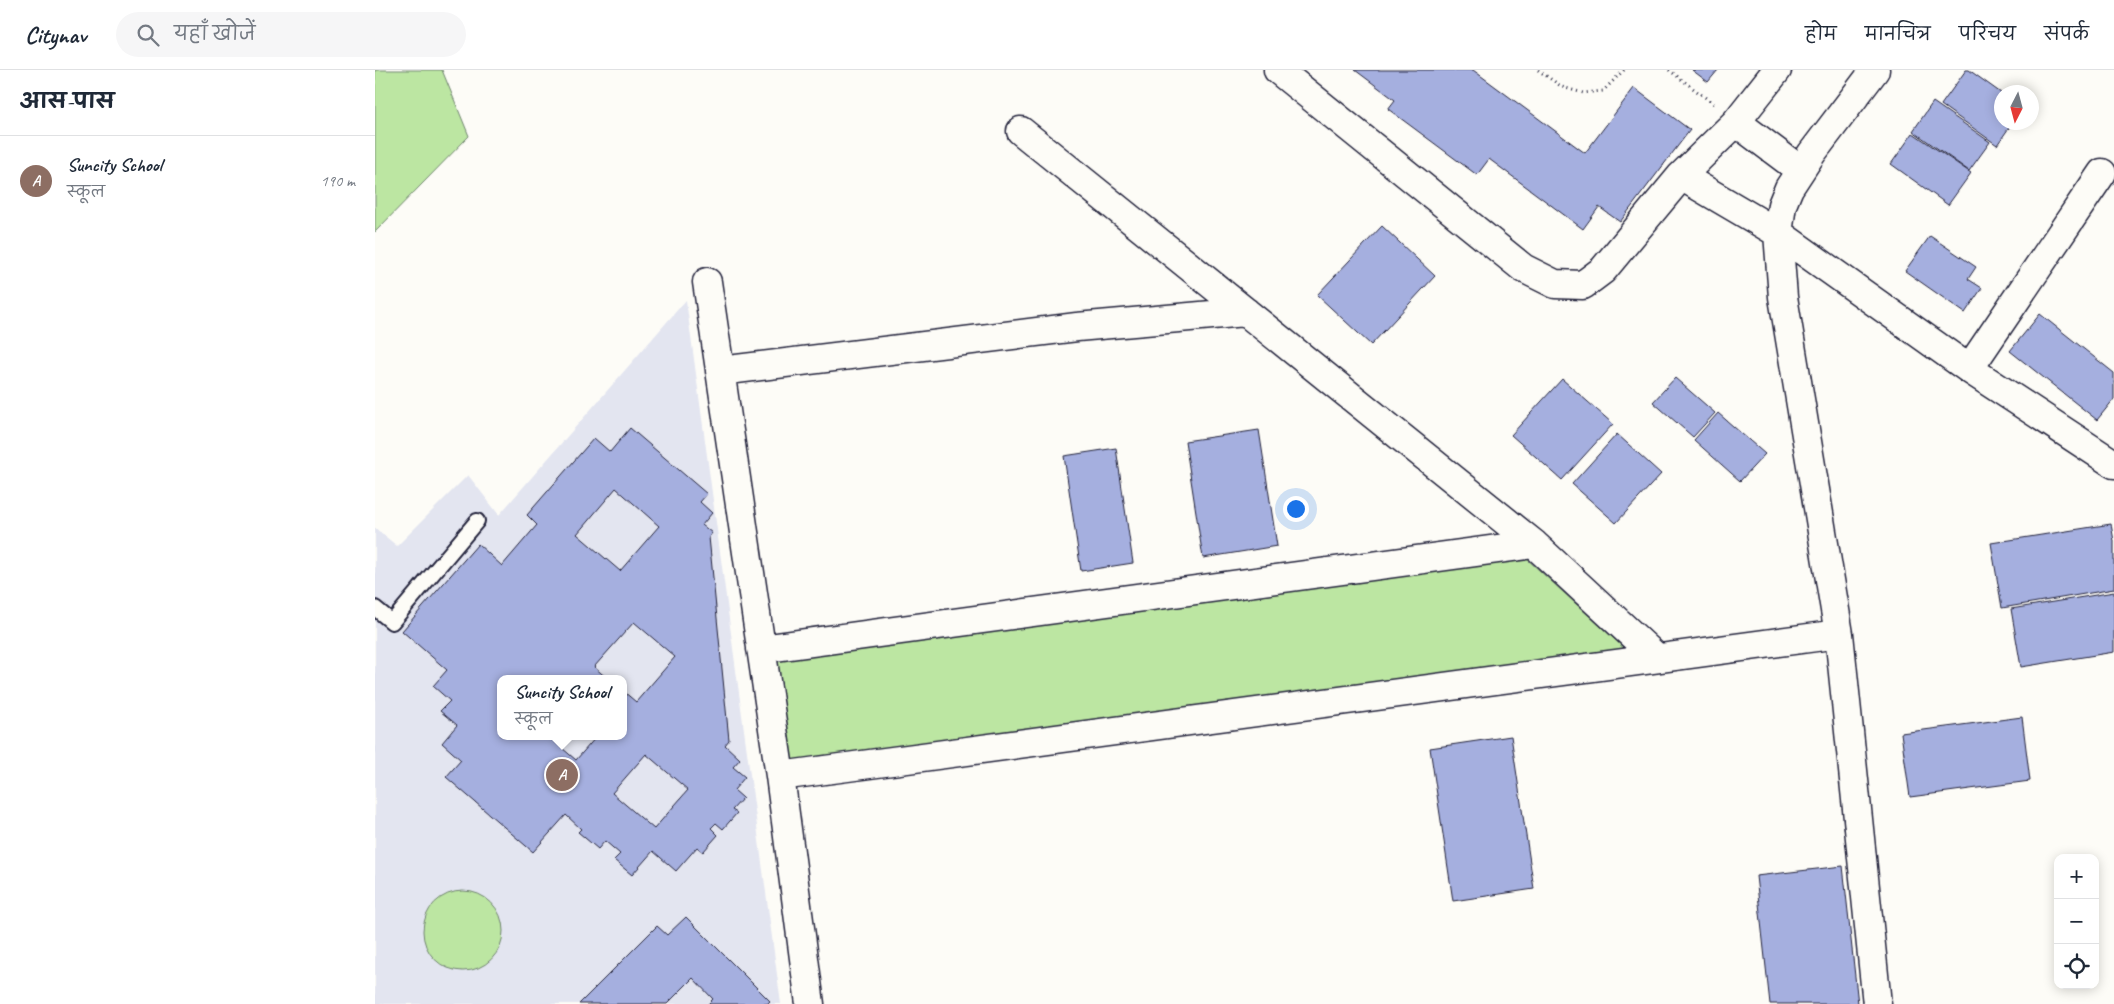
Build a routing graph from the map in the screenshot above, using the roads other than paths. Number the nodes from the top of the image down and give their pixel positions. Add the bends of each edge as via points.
1 (1278, 70) edge
2 (1777, 70) edge
3 (1875, 70) edge
4 (1736, 122) junction
5 (1021, 131) dead end
6 (1801, 170) junction
7 (2102, 173) dead end
8 (1681, 176) junction
9 (1778, 233) junction
10 (707, 282) dead end
11 (1246, 312) junction
12 (1969, 369) junction
13 (720, 371) junction
14 (2114, 464) edge
15 (477, 521) dead end
16 (1534, 544) junction
17 (375, 608) edge
18 (1839, 634) junction
19 (761, 649) junction
20 (1657, 658) junction
21 (780, 776) junction
22 (810, 1004) edge
23 (1877, 1004) edge

1 - 8 street via 1523,268 1555,284 1583,285 1603,270
2 - 4 street
3 - 6 street
4 - 6 street
4 - 8 street
5 - 11 street
6 - 9 street via 1782,205
7 - 12 street
8 - 9 street
9 - 12 street
9 - 18 street via 1783,298
10 - 13 street
11 - 13 street via 1077,327
11 - 16 street
12 - 14 street
13 - 19 street
15 - 17 lane via 392,622
16 - 19 street
16 - 20 street
18 - 20 street
18 - 23 street
19 - 21 street
20 - 21 street
21 - 22 street

